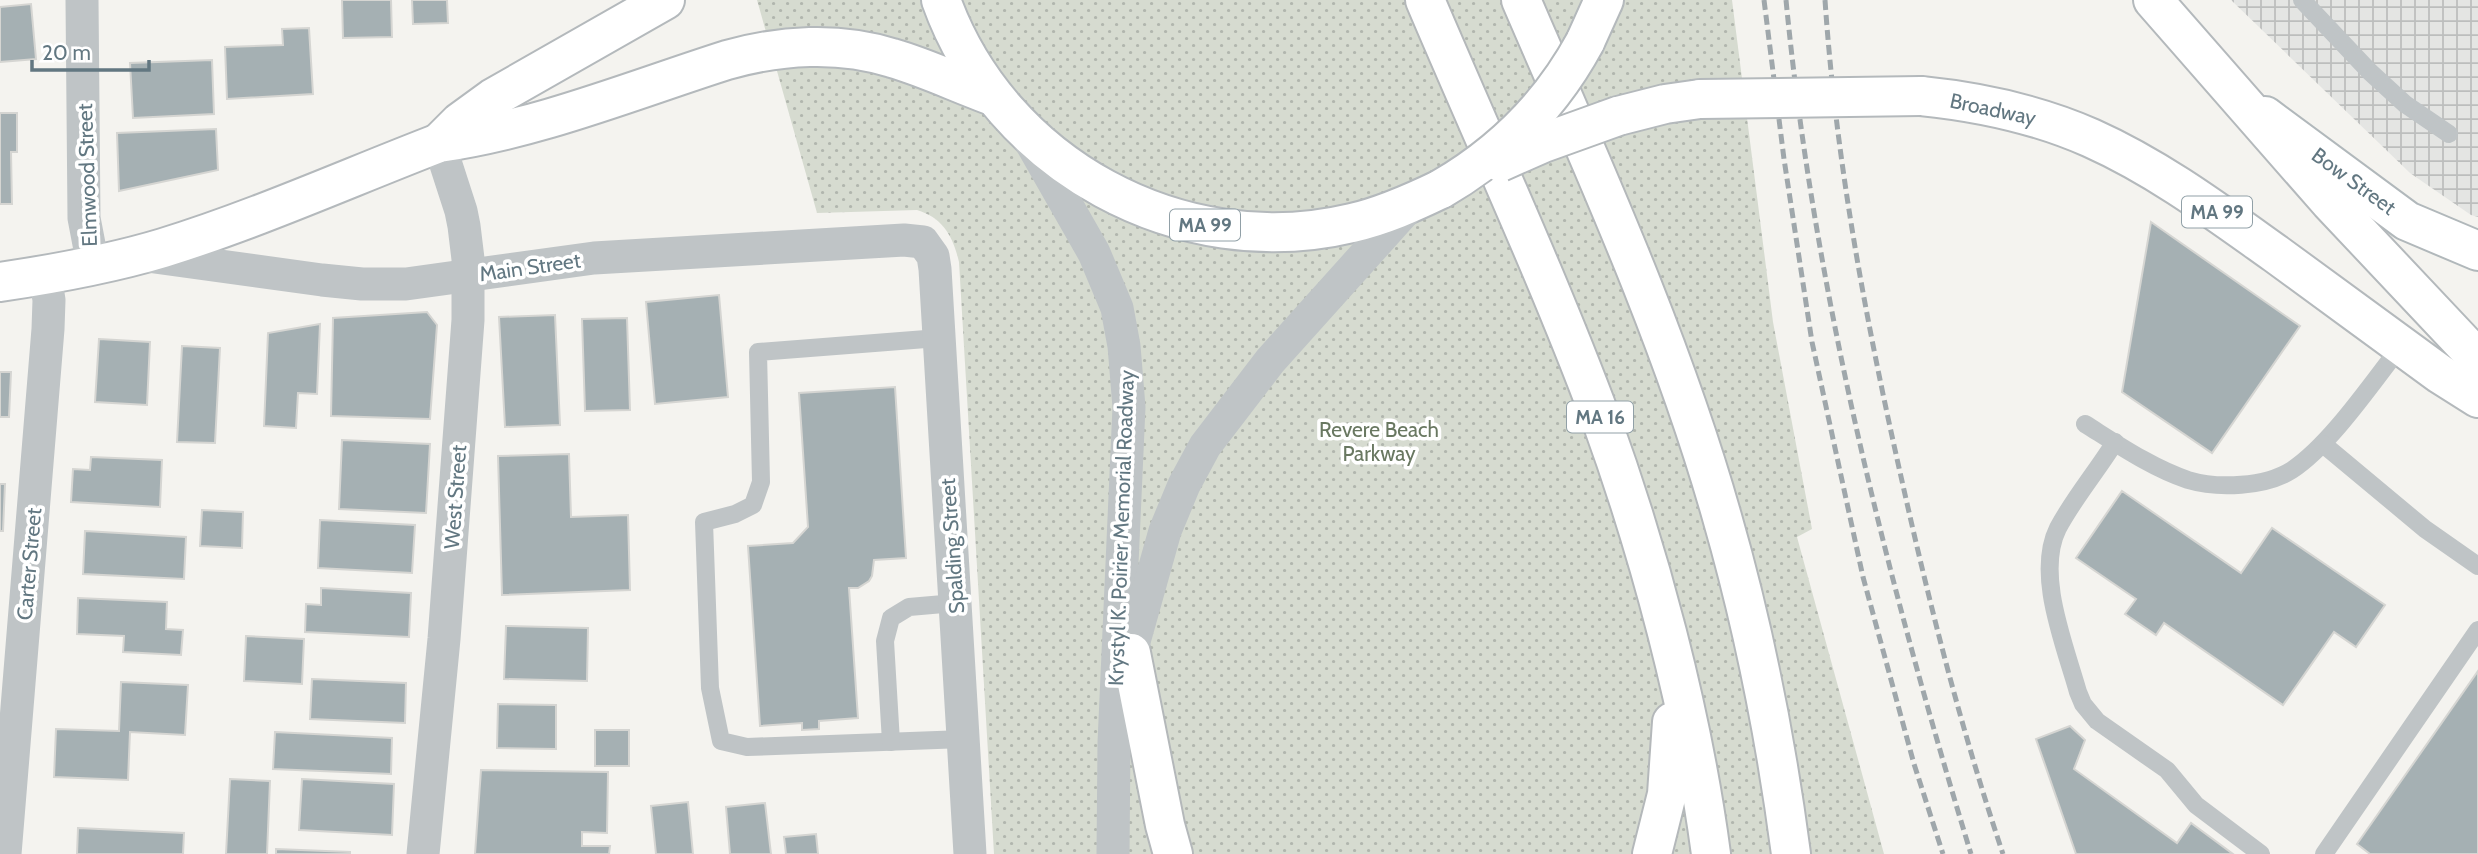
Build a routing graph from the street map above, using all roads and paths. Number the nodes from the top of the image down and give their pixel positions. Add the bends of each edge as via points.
1 (82, 0) edge
2 (665, 0) edge
3 (941, 0) edge
4 (1425, 0) edge
5 (1521, 0) edge
6 (1604, 0) edge
7 (2153, 0) edge
8 (2302, 0) edge
9 (993, 96) junction
10 (2238, 97) junction
11 (1022, 128) junction
12 (2449, 134) dead end
13 (439, 142) junction
14 (1426, 197) junction
15 (923, 242) joint
16 (2478, 251) edge
17 (138, 254) junction
18 (93, 265) junction
19 (45, 275) junction
20 (468, 276) junction
21 (0, 282) edge
22 (939, 338) junction
23 (2401, 346) junction
24 (2478, 359) edge
25 (2478, 398) edge
26 (2085, 424) dead end
27 (2115, 442) junction
28 (2323, 444) junction
29 (2478, 566) edge
30 (955, 603) junction
31 (1664, 625) junction
32 (2478, 630) edge
33 (1131, 653) junction
34 (964, 739) junction
35 (891, 742) junction
36 (1114, 743) junction
37 (5, 854) edge
38 (423, 854) edge
39 (970, 854) edge
40 (1113, 854) edge
41 (1173, 854) edge
42 (1652, 854) edge
43 (1711, 854) edge
44 (1791, 854) edge
45 (2260, 854) edge
46 (2324, 854) edge

1 - 18 street, Elmwood Street via 84,218
2 - 13 main road, Main Street via 493,98
3 - 9 main road, MA 99 via 967,57
4 - 31 main road, MA 16 via 1580,365 1624,488
5 - 44 main road via 1651,312 1704,458 1758,656
6 - 14 main road, bridge via 1551,96 1525,126 1490,158
7 - 10 main road
8 - 12 lane via 2404,104
9 - 11 main road, MA 99
9 - 13 main road, Main Street via 873,53 827,47 777,49 727,60 525,125
10 - 16 main road, Bow Street via 2407,221
10 - 24 main road
11 - 14 main road, MA 99 via 1059,161 1100,187 1135,205 1195,224 1258,232 1308,230 1352,224
11 - 36 street, Krystyl K. Poirier Memorial Roadway via 1094,253 1116,308 1124,346 1129,407
13 - 17 main road, Main Street via 212,231
13 - 20 street, West Street via 461,211
14 - 23 main road, Broadway / MA 99, bridge via 1543,143 1665,104 1700,99 1922,96 1981,104 2092,139 2140,163 2209,206
14 - 33 street, Krystyl K. Poirier Memorial Roadway via 1264,369 1205,446 1165,531
15 - 20 street, Main Street via 624,256
15 - 22 street, Spalding Street via 934,262
17 - 18 main road, Main Street
17 - 20 street, Main Street via 362,284 424,283
18 - 19 main road, Main Street
19 - 21 main road, Main Street
19 - 37 street, Carter Street via 48,329
20 - 38 street, West Street via 447,598
22 - 30 street, Spalding Street
22 - 35 lane via 758,352 761,482 752,505 704,522 710,688 721,741 747,747
23 - 25 main road, Broadway / MA 99
23 - 28 lane
26 - 27 lane
27 - 28 lane via 2180,477 2209,484 2270,479 2290,471
27 - 45 lane via 2058,528 2048,563 2050,590 2078,692 2097,720 2167,770 2196,805
28 - 29 lane via 2425,529
30 - 34 street, Spalding Street
30 - 35 lane via 909,607 891,618 885,641
31 - 42 main road via 1671,694 1670,768
31 - 43 main road, MA 16
32 - 46 lane
33 - 36 street, Krystyl K. Poirier Memorial Roadway
33 - 41 main road
34 - 35 lane
34 - 39 street, Spalding Street
36 - 40 street, Krystyl K. Poirier Memorial Roadway

